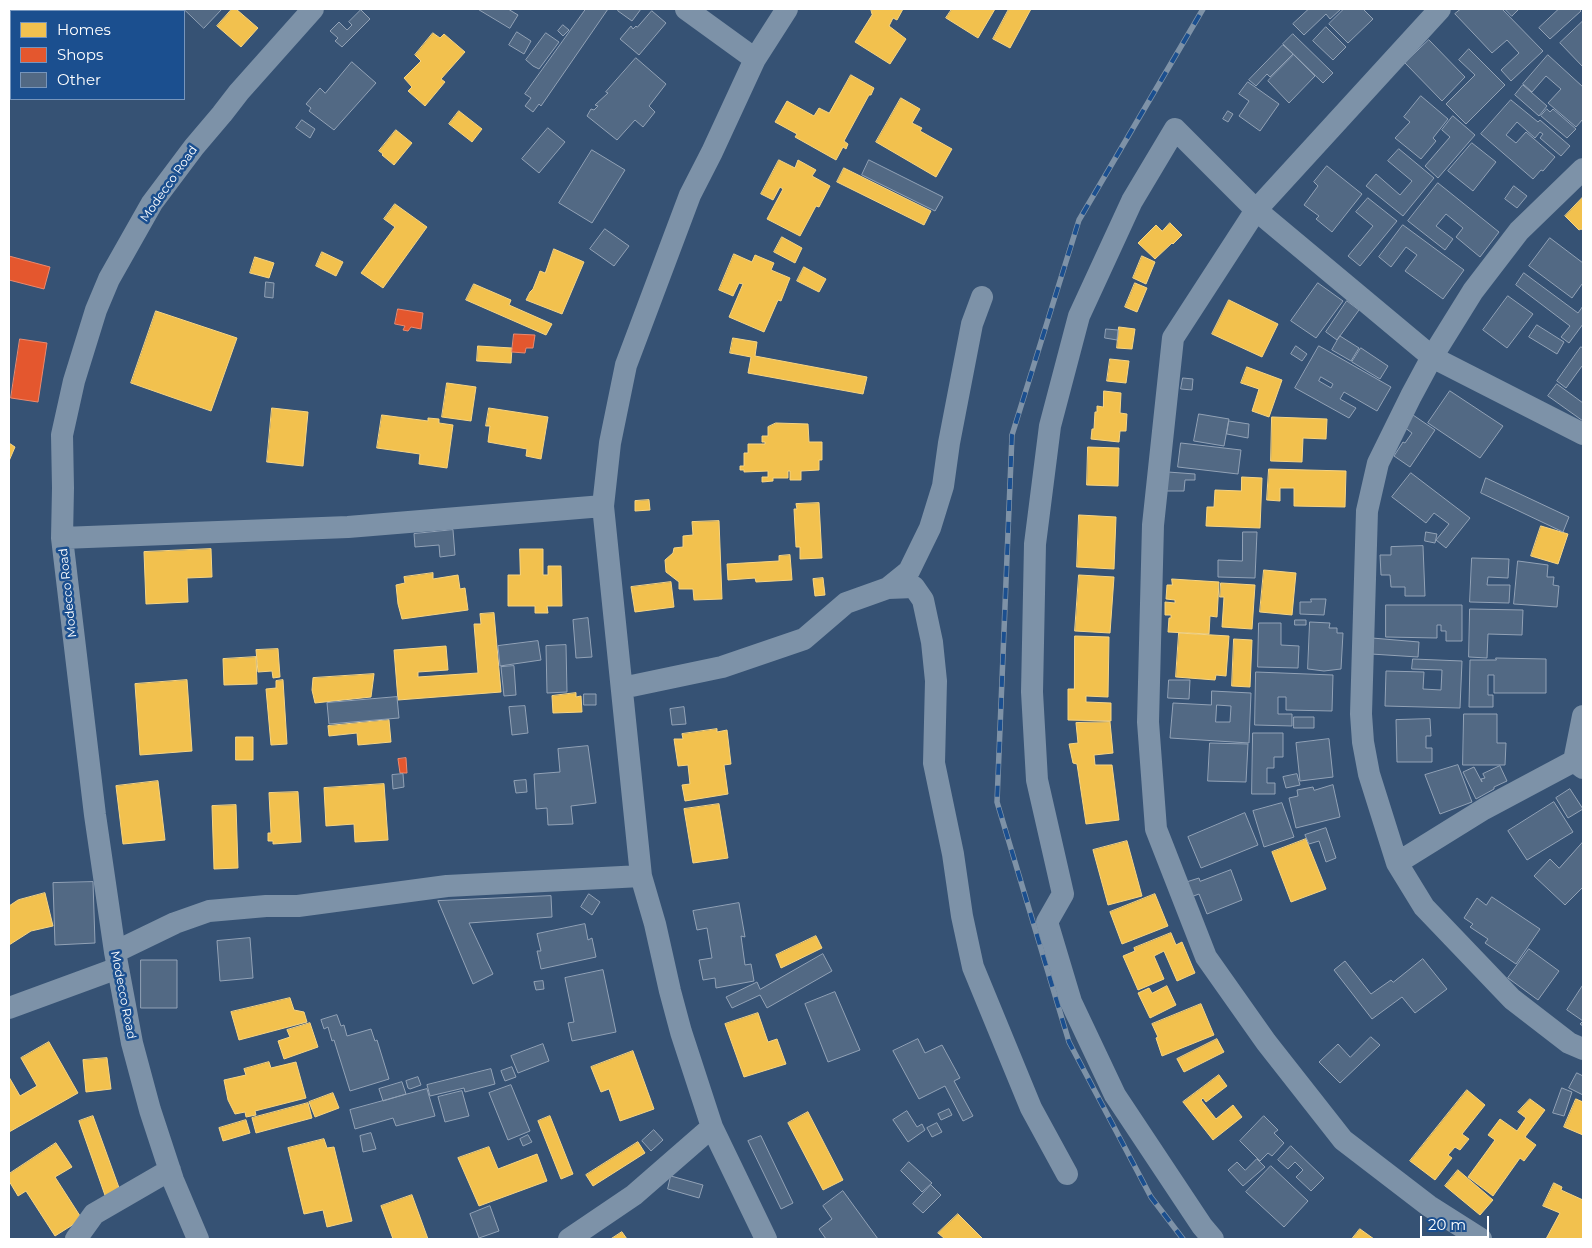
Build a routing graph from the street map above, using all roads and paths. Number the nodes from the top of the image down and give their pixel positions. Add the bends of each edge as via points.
1 (313, 9) edge
2 (686, 9) edge
3 (787, 9) edge
4 (1440, 9) edge
5 (755, 59) junction
6 (1583, 169) edge
7 (1256, 210) junction
8 (982, 297) dead end
9 (1432, 358) junction
10 (1583, 434) edge
11 (603, 506) junction
12 (62, 538) junction
13 (888, 588) junction
14 (622, 688) junction
15 (1583, 716) edge
16 (1579, 764) edge
17 (1397, 863) junction
18 (641, 876) junction
19 (116, 960) junction
20 (9, 1008) edge
21 (1583, 1050) edge
22 (712, 1127) junction
23 (170, 1170) junction
24 (1067, 1174) dead end
25 (76, 1239) edge
26 (198, 1239) edge
27 (569, 1239) edge
28 (766, 1239) edge
29 (1213, 1239) edge
30 (1481, 1239) edge

1 - 12 street, Modecco Road via 239,92 171,177 152,203 109,279 74,381 62,436
2 - 5 street
3 - 5 street
4 - 7 street
5 - 11 street via 690,195 626,365 610,443
6 - 9 street via 1519,231 1474,291
7 - 9 street
7 - 29 street via 1175,129 1132,201 1080,316 1050,426 1035,544 1032,692 1036,780 1063,894 1047,922 1071,1002 1115,1095
7 - 30 street via 1173,338 1153,525 1148,722 1156,829 1206,957 1266,1042 1343,1140 1429,1206
8 - 13 street via 972,324 943,486 930,528 910,571
9 - 10 street
9 - 17 street via 1378,463 1367,511 1363,742 1369,774
11 - 12 street via 348,527
11 - 14 street
12 - 19 street, Modecco Road
13 - 14 street via 846,603 804,639 722,667
13 - 24 street via 914,587 923,600 936,681 934,763 973,967 1031,1108
14 - 18 street
15 - 16 street
16 - 17 street via 1484,809
17 - 21 street via 1424,907 1512,999
18 - 19 street via 447,886 298,906 209,911 175,923
18 - 22 street via 681,1032
19 - 20 street
19 - 23 street, Modecco Road via 132,1043
22 - 27 street via 634,1195
22 - 28 street
23 - 25 street via 94,1214
23 - 26 street, Modecco Road

